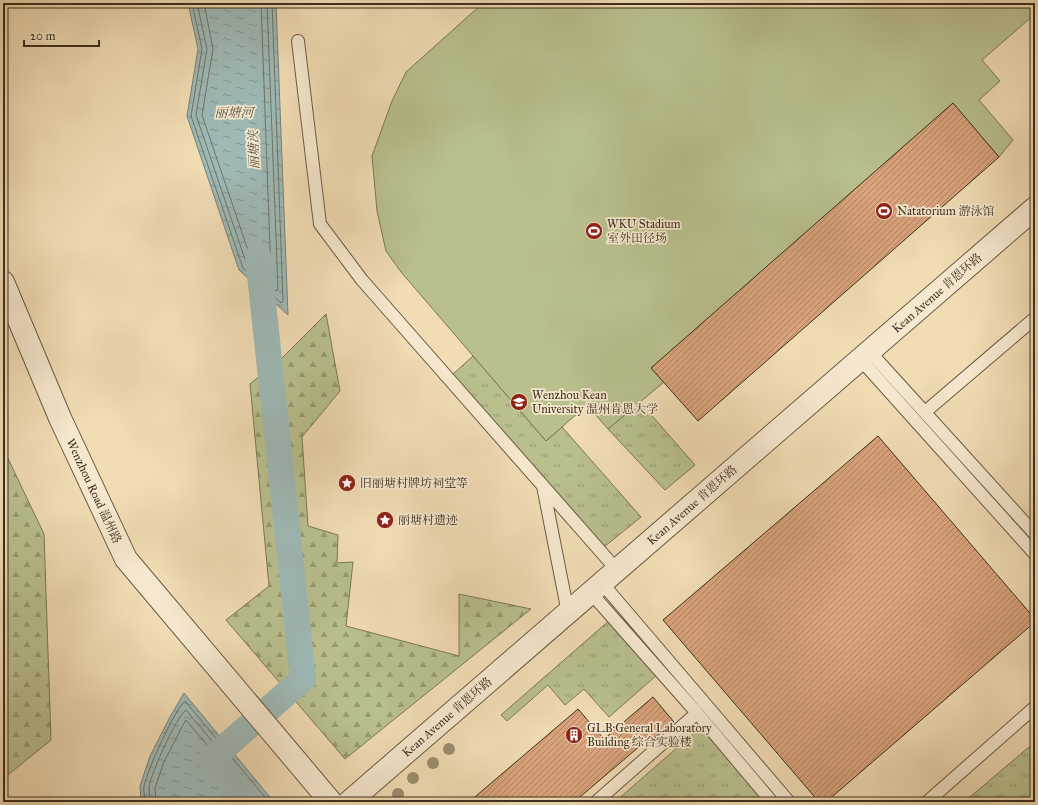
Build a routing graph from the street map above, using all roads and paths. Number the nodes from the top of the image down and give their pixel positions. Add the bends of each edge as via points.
1 (298, 41) dead end
2 (1035, 208) edge
3 (3, 282) edge
4 (1035, 318) edge
5 (866, 356) junction
6 (925, 412) junction
7 (542, 485) junction
8 (1035, 534) edge
9 (1035, 554) edge
10 (603, 582) junction
11 (568, 613) junction
12 (1035, 707) edge
13 (697, 713) junction
14 (331, 802) edge
15 (349, 802) edge
16 (596, 802) edge
17 (772, 802) edge
18 (789, 802) edge
19 (927, 802) edge

1 - 7 lane via 320,224 362,280
2 - 5 street, Kean Avenue 肯恩环路
3 - 14 street, Wenzhou Road 温州路 via 60,418 126,560
4 - 6 lane
5 - 6 lane
5 - 9 lane
5 - 10 street, Kean Avenue 肯恩环路
6 - 8 lane
7 - 10 lane
7 - 11 lane
10 - 11 street, Kean Avenue 肯恩环路
10 - 13 lane
10 - 18 lane
11 - 15 street, Kean Avenue 肯恩环路
12 - 19 lane
13 - 16 lane
13 - 17 lane

